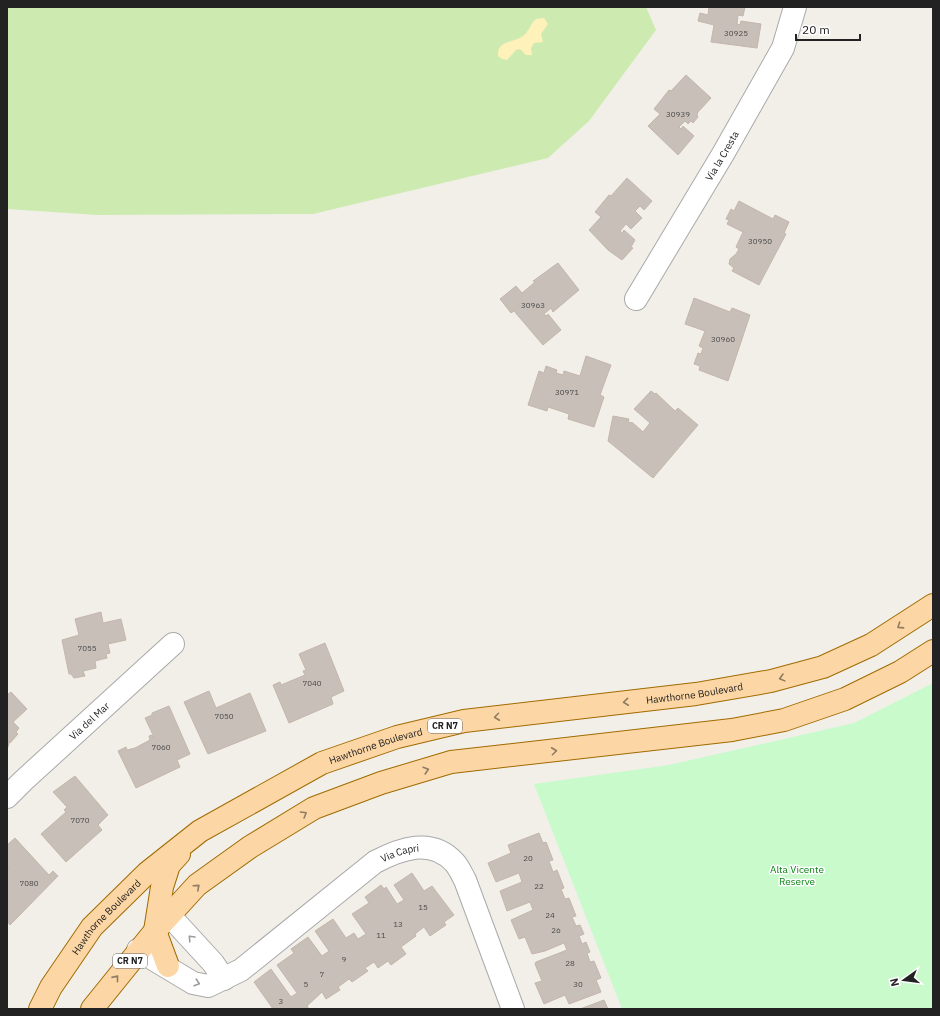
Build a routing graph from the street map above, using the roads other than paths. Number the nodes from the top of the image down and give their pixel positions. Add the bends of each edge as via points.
1 (795, 7) edge
2 (636, 299) dead end
3 (933, 605) edge
4 (172, 644) dead end
5 (933, 651) edge
6 (7, 797) edge
7 (200, 831) junction
8 (169, 915) junction
9 (155, 931) junction
10 (138, 950) junction
11 (168, 966) junction
12 (224, 979) junction
13 (40, 1009) edge
14 (92, 1009) edge
15 (513, 1009) edge

1 - 2 street, Via la Cresta via 783,48
3 -> 7 main road, Hawthorne Boulevard / CR N7 via 871,645 823,667 771,681 696,694 464,721 397,737 322,763
4 - 6 street, Via del Mar
8 -> 5 main road, CR N7 via 197,886 250,847 314,808 381,783 451,762 732,730 784,720 845,699 900,672
7 - 9 main road via 169,865 162,887
7 - 13 main road, Hawthorne Boulevard / CR N7 via 147,873 92,927 51,987
8 - 9 main road, CR N7
12 -> 8 street via 213,963
9 - 10 main road, CR N7
9 - 11 main road
10 - 11 street, Via Capri
14 -> 10 main road, CR N7
11 -> 12 street, Via Capri via 193,983 208,986
12 - 15 street, Via Capri via 241,970 375,862 397,850 418,847 436,849 454,862 466,880

